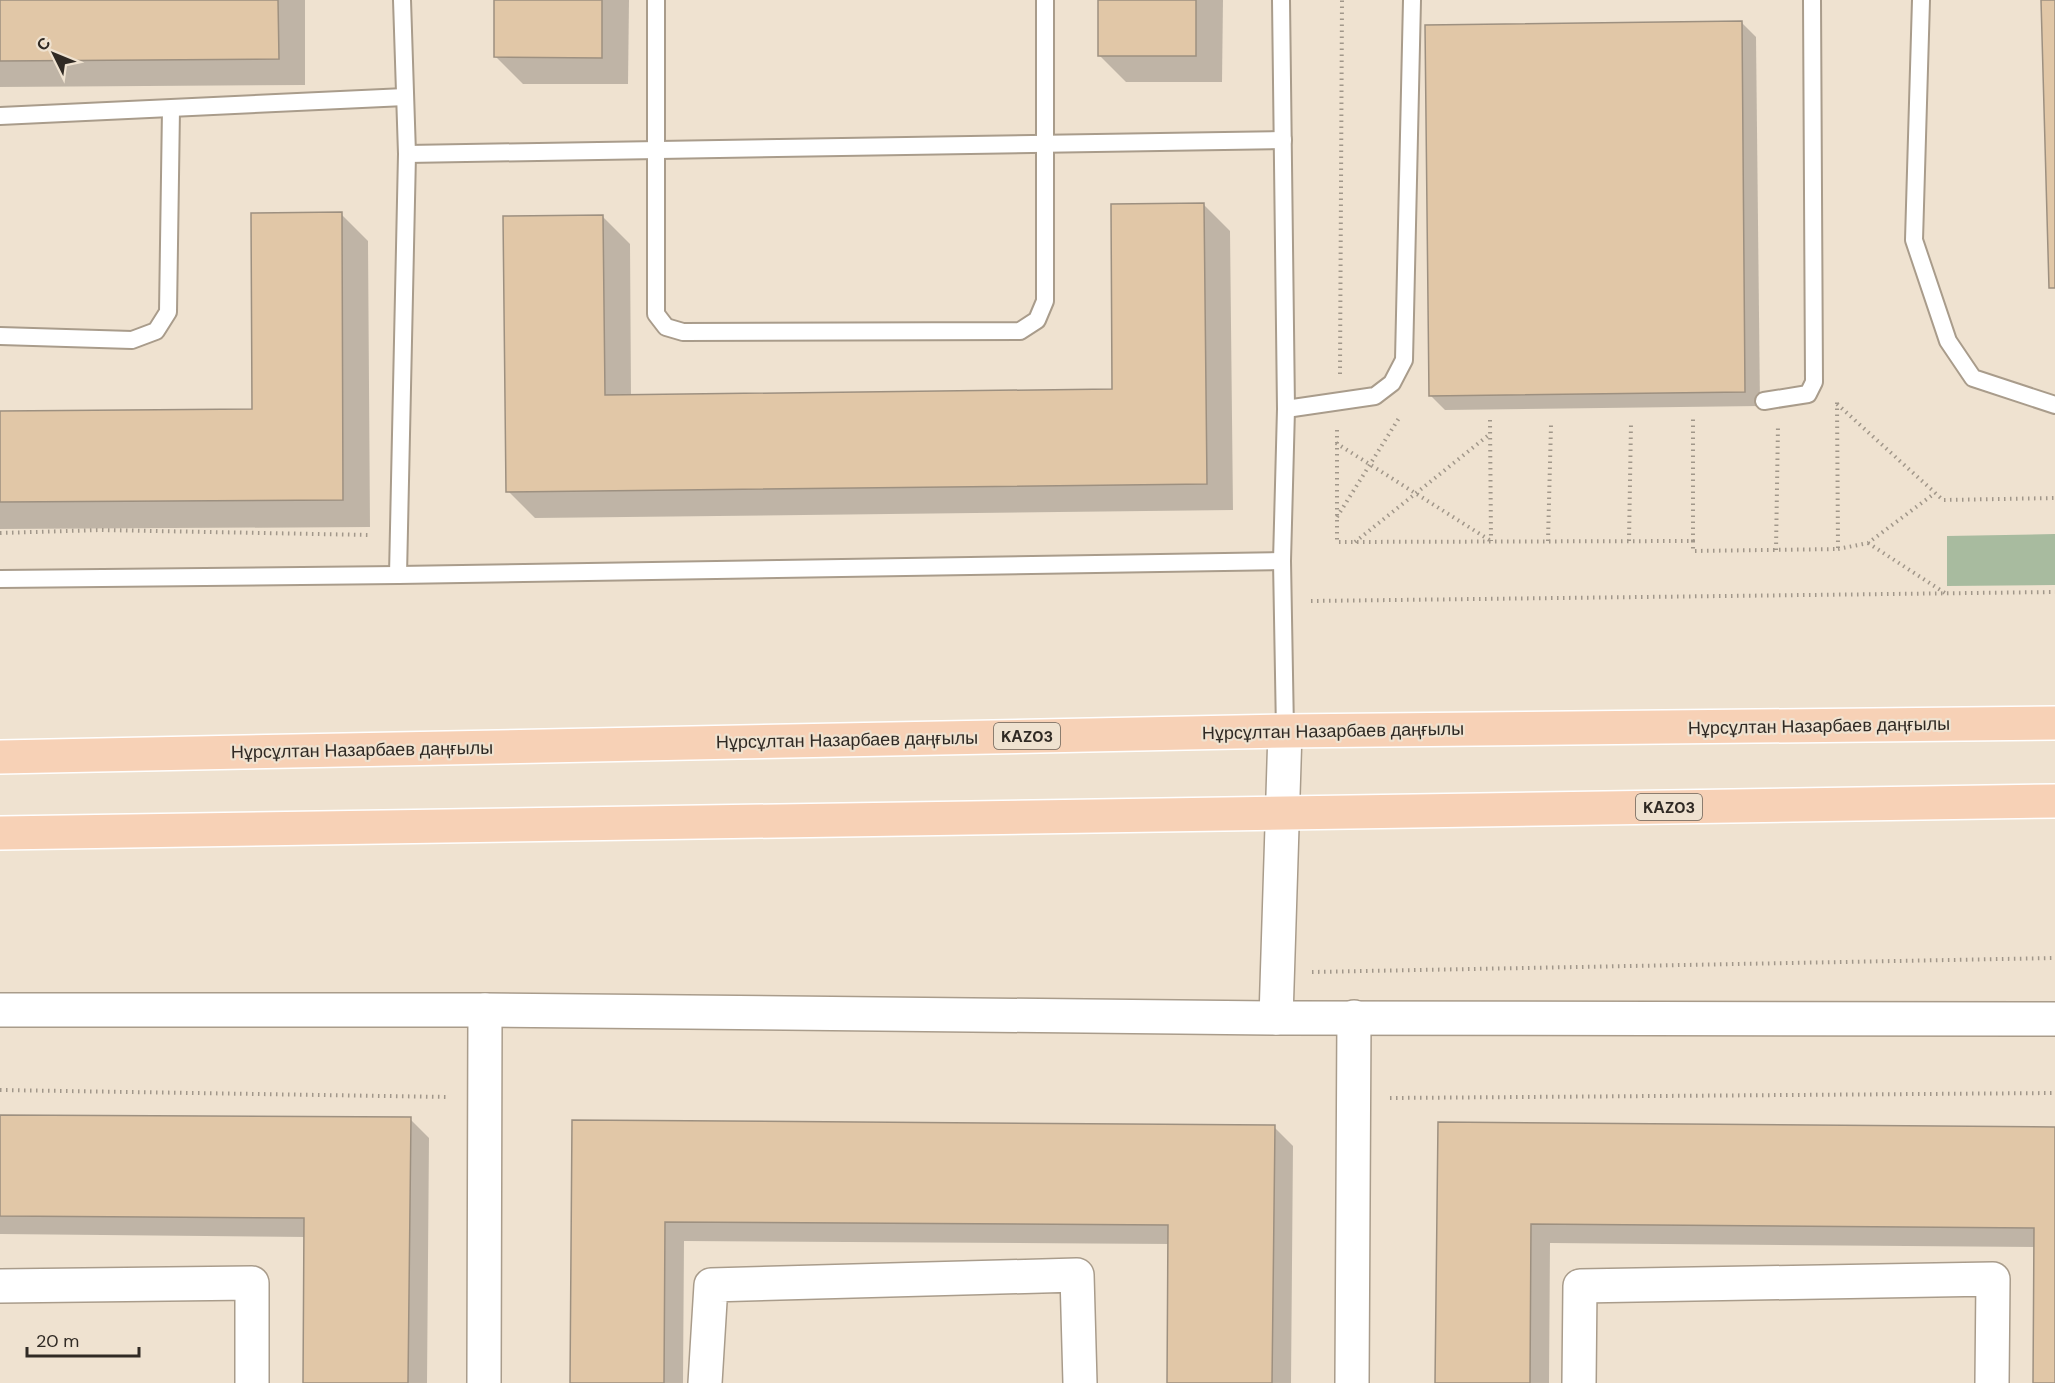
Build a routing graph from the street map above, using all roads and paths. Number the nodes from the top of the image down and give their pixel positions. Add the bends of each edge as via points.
1 (402, 0) edge
2 (656, 0) edge
3 (1045, 0) edge
4 (1281, 0) edge
5 (1342, 0) edge
6 (1412, 0) edge
7 (1812, 0) edge
8 (1921, 0) edge
9 (405, 97) junction
10 (171, 109) junction
11 (0, 116) edge
12 (1283, 140) junction
13 (1046, 143) junction
14 (656, 150) junction
15 (407, 154) junction
16 (0, 336) edge
17 (1764, 401) dead end
18 (1340, 402) junction
19 (1837, 403) dead end
20 (2055, 405) edge
21 (1286, 409) junction
22 (1399, 418) dead end
23 (1694, 419) dead end
24 (1778, 419) dead end
25 (1490, 420) dead end
26 (1631, 423) dead end
27 (1551, 425) dead end
28 (1490, 434) junction
29 (1336, 443) junction
30 (1370, 465) junction
31 (1415, 493) junction
32 (1935, 493) junction
33 (2055, 498) edge
34 (1336, 518) junction
35 (0, 533) edge
36 (399, 535) junction
37 (1548, 541) junction
38 (1693, 541) junction
39 (1354, 542) junction
40 (1491, 542) junction
41 (1629, 542) junction
42 (1868, 543) junction
43 (1838, 549) dead end
44 (1776, 550) dead end
45 (1693, 551) dead end
46 (1282, 561) junction
47 (398, 575) junction
48 (0, 579) edge
49 (2055, 592) edge
50 (1946, 593) junction
51 (1283, 601) junction
52 (2055, 723) edge
53 (1285, 731) junction
54 (0, 757) edge
55 (2055, 801) edge
56 (1282, 813) junction
57 (0, 833) edge
58 (2055, 958) edge
59 (1278, 972) junction
60 (0, 1010) edge
61 (485, 1010) junction
62 (1354, 1017) junction
63 (1276, 1018) junction
64 (2055, 1019) edge
65 (0, 1090) edge
66 (2055, 1093) edge
67 (485, 1098) junction
68 (1353, 1098) junction
69 (0, 1286) edge
70 (252, 1383) edge
71 (484, 1383) edge
72 (705, 1383) edge
73 (1080, 1383) edge
74 (1352, 1383) edge
75 (1579, 1383) edge
76 (1992, 1383) edge

1 - 9 lane
2 - 14 lane
3 - 13 lane
4 - 12 lane
5 - 18 path
6 - 18 lane via 1404,360 1392,383 1375,396
7 - 17 lane via 1814,382 1808,394
8 - 20 lane via 1914,240 1948,341 1973,378
9 - 10 lane
9 - 15 lane
10 - 11 lane
10 - 16 lane via 168,312 156,331 132,340
12 - 13 lane
12 - 21 lane
13 - 14 lane
13 - 14 lane via 1045,301 1037,320 1020,331 682,332 666,327 656,314
14 - 15 lane
15 - 36 lane
18 - 21 lane
18 - 29 path
19 - 32 path
21 - 46 lane
22 - 30 path
23 - 38 path
24 - 44 path
25 - 28 path
26 - 41 path
27 - 37 path
28 - 31 path
28 - 40 path
29 - 30 path
29 - 34 path
30 - 31 path
30 - 34 path
31 - 39 path
31 - 40 path
32 - 33 path via 1943,500
32 - 42 path
34 - 39 path via 1336,542
35 - 36 path
36 - 47 lane
37 - 40 path
37 - 41 path
38 - 41 path
38 - 45 path
39 - 40 path
42 - 43 path
42 - 50 path
46 - 47 lane
46 - 51 lane
47 - 48 lane
49 - 50 path
50 - 51 path
51 - 53 lane
52 - 53 main road, Нұрсұлтан Назарбаев даңғылы / KАZ03
53 - 54 main road, Нұрсұлтан Назарбаев даңғылы / KАZ03
53 - 56 street
55 - 56 main road, KАZ03
56 - 57 main road, KАZ03
56 - 59 street
58 - 59 path
59 - 63 street
60 - 61 street
61 - 63 street
61 - 67 street
62 - 63 street
62 - 64 street
62 - 68 street
65 - 67 path
66 - 68 path
67 - 71 street
68 - 74 street
69 - 70 street via 252,1283
72 - 73 street via 711,1285 1077,1275
75 - 76 street via 1580,1286 1994,1279

